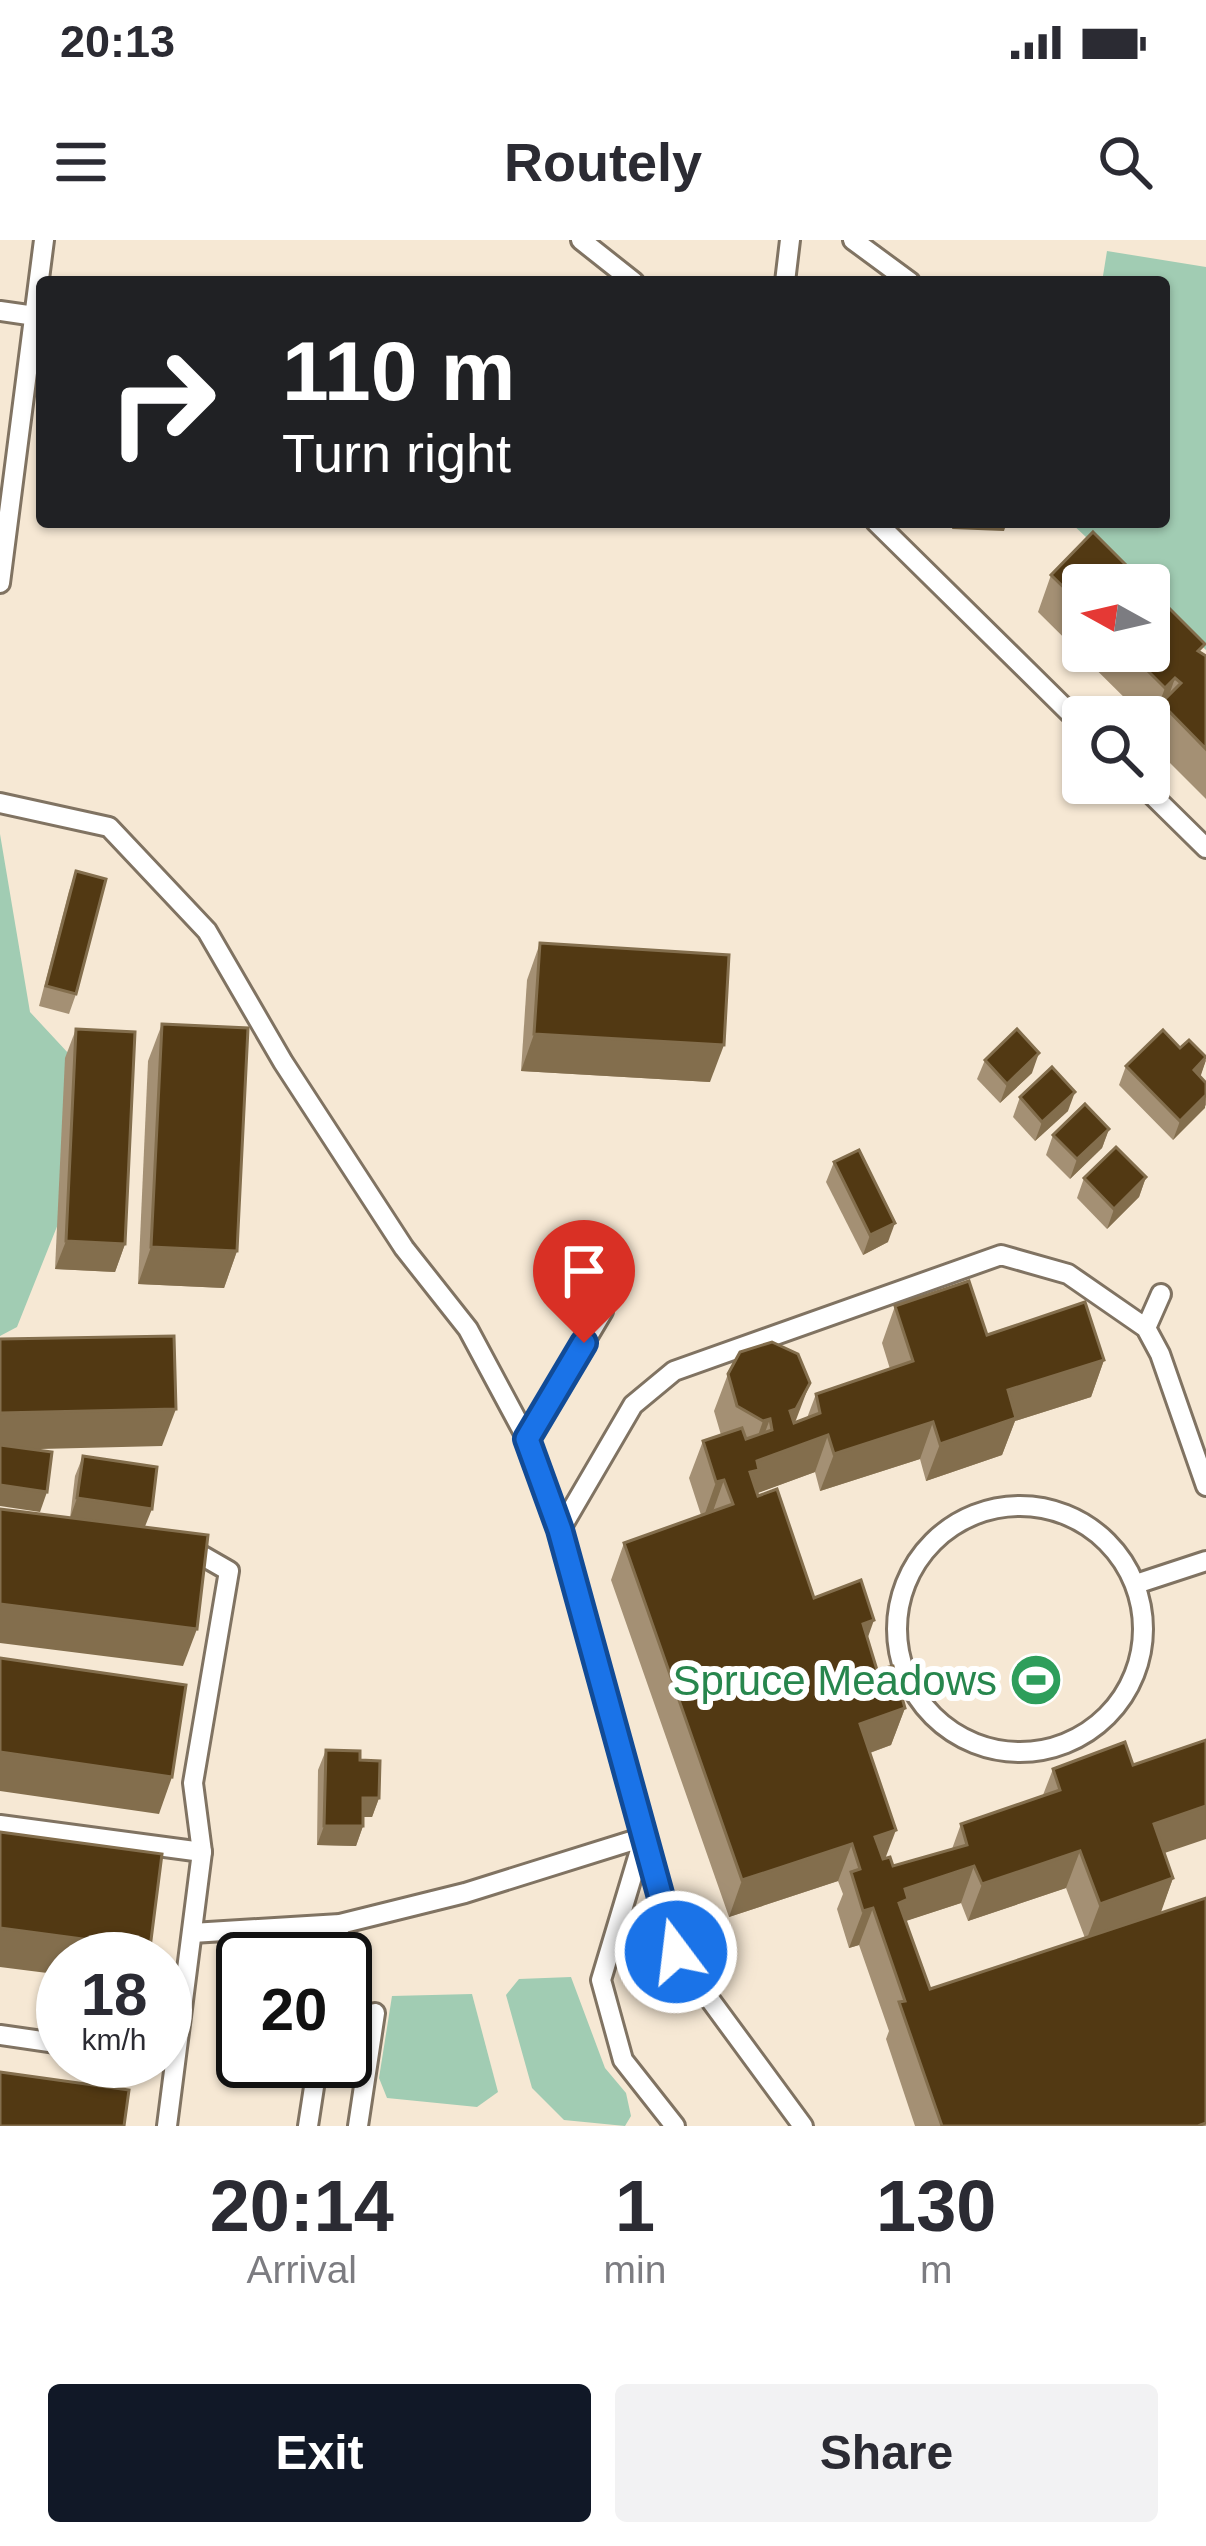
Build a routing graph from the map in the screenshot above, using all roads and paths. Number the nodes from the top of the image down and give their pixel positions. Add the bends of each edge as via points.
1 (44, 240) edge
2 (581, 240) edge
3 (790, 240) edge
4 (853, 240) edge
5 (41, 276) edge
6 (626, 276) edge
7 (786, 276) edge
8 (902, 276) edge
9 (0, 310) edge
10 (36, 317) edge
11 (36, 331) edge
12 (882, 528) edge
13 (0, 583) edge
14 (1062, 705) edge
15 (0, 803) edge
16 (1162, 804) edge
17 (1206, 848) edge
18 (1161, 1294) dead end
19 (603, 1311) dead end
20 (1146, 1328) junction
21 (527, 1439) junction
22 (1206, 1486) edge
23 (560, 1530) junction
24 (159, 1541) edge
25 (1206, 1561) edge
26 (1136, 1584) junction
27 (184, 1700) edge
28 (207, 1703) junction
29 (0, 1826) edge
30 (644, 1837) junction
31 (202, 1852) junction
32 (340, 1924) junction
33 (339, 1932) edge
34 (192, 1933) joint
35 (375, 2013) dead end
36 (0, 2036) edge
37 (36, 2041) edge
38 (169, 2088) edge
39 (314, 2088) edge
40 (167, 2126) edge
41 (308, 2126) edge
42 (358, 2126) edge
43 (675, 2126) edge
44 (803, 2126) edge

1 - 5 lane
2 - 6 lane
3 - 7 lane
4 - 8 lane
9 - 10 lane
11 - 13 lane
12 - 14 lane
15 - 21 lane via 109,827 207,931 404,1248 469,1329
16 - 17 lane
18 - 20 lane
19 - 21 lane
20 - 22 lane
20 - 23 lane via 1069,1274 1000,1256 674,1370 633,1405
21 - 23 lane
23 - 30 lane
24 - 28 lane via 182,1544 229,1570
25 - 26 lane
26 - 26 lane via 1116,1550 1087,1524 1013,1505 976,1513 942,1533 916,1562 900,1598 896,1636 906,1678 929,1714 964,1740 1004,1753 1047,1751 1086,1735 1118,1706 1138,1668 1144,1626
27 - 28 lane
28 - 31 lane via 194,1783
29 - 31 lane
30 - 32 lane
30 - 43 lane via 601,1980 623,2060
30 - 44 lane via 676,1952
31 - 34 lane
32 - 33 lane
32 - 34 lane
35 - 42 lane
36 - 37 lane
38 - 40 lane
39 - 41 lane

